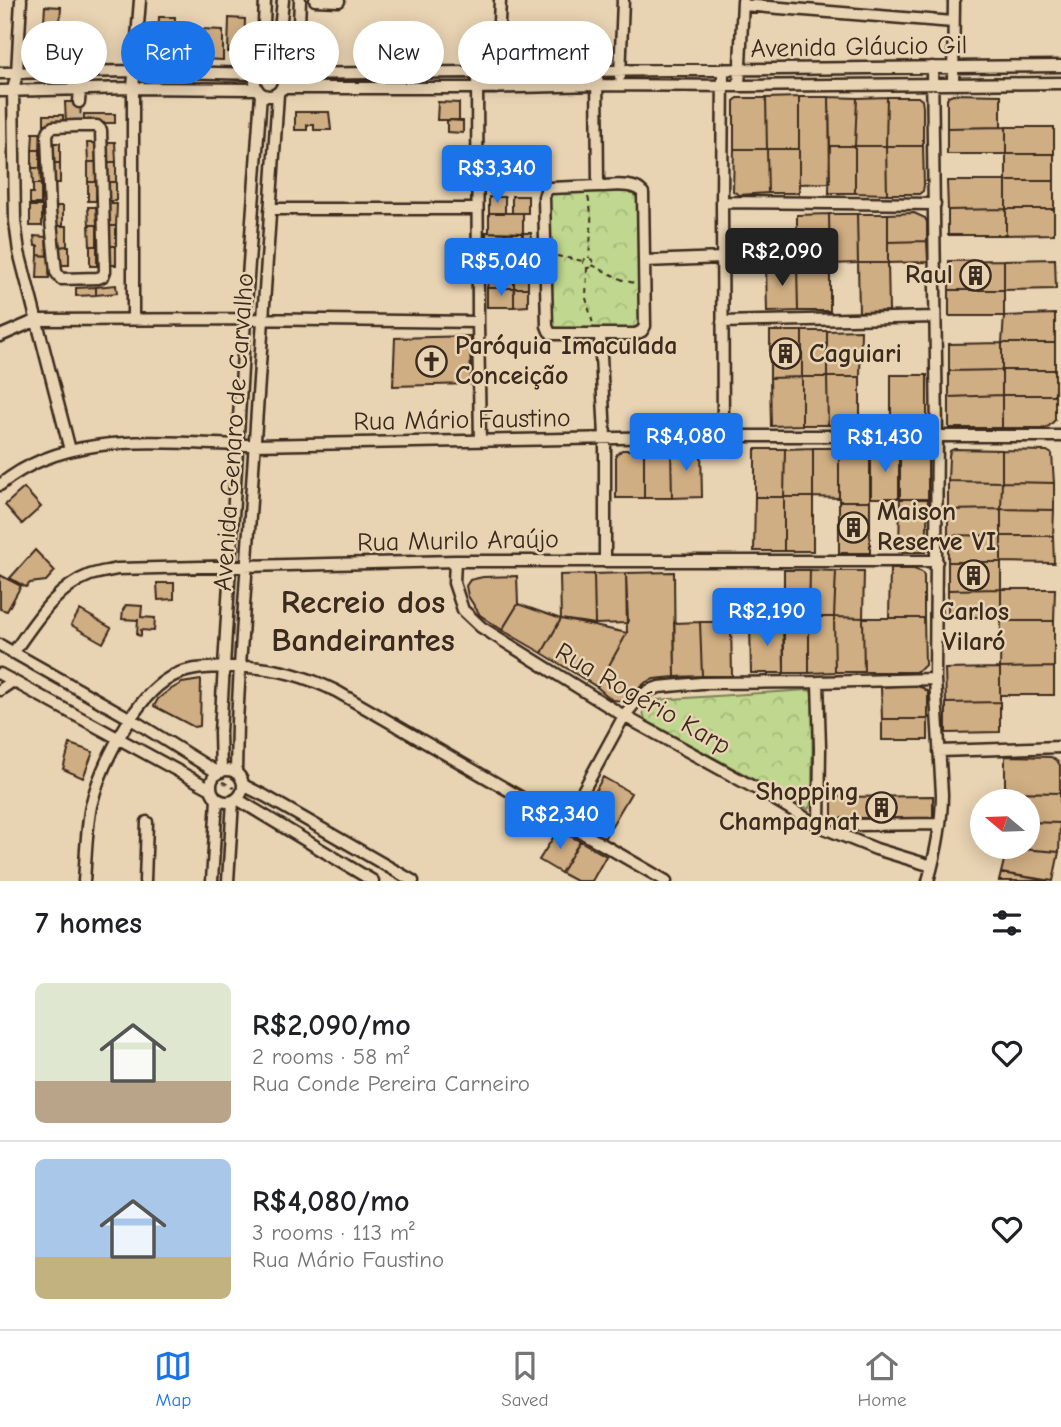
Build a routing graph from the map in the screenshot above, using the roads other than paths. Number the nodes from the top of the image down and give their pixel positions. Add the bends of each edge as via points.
1 (21, 0) edge
2 (140, 0) edge
3 (265, 0) edge
4 (283, 0) edge
5 (300, 0) edge
6 (315, 0) edge
7 (500, 0) edge
8 (623, 0) edge
9 (954, 0) edge
10 (339, 1) edge
11 (743, 2) edge
12 (138, 21) edge
13 (264, 21) edge
14 (282, 21) edge
15 (299, 21) edge
16 (499, 21) edge
17 (953, 22) junction
18 (1061, 66) edge
19 (932, 67) junction
20 (952, 67) junction
21 (723, 69) junction
22 (740, 69) junction
23 (613, 70) edge
24 (620, 70) junction
25 (121, 71) edge
26 (339, 72) edge
27 (458, 72) edge
28 (0, 73) edge
29 (17, 73) junction
30 (1061, 83) edge
31 (133, 84) edge
32 (256, 84) edge
33 (282, 84) edge
34 (477, 84) edge
35 (496, 84) edge
36 (932, 84) junction
37 (953, 84) junction
38 (598, 85) junction
39 (620, 85) junction
40 (723, 86) junction
41 (739, 86) junction
42 (477, 88) junction
43 (496, 88) junction
44 (133, 89) junction
45 (13, 90) junction
46 (0, 91) edge
47 (259, 91) junction
48 (280, 91) junction
49 (77, 125) joint
50 (598, 186) junction
51 (722, 202) junction
52 (935, 204) junction
53 (270, 209) junction
54 (477, 209) junction
55 (545, 258) junction
56 (722, 258) junction
57 (645, 261) junction
58 (478, 262) junction
59 (934, 317) junction
60 (133, 318) junction
61 (245, 319) junction
62 (262, 319) junction
63 (37, 320) junction
64 (478, 322) junction
65 (722, 322) junction
66 (598, 335) junction
67 (0, 336) edge
68 (937, 435) junction
69 (723, 436) junction
70 (1061, 436) edge
71 (604, 438) junction
72 (480, 440) junction
73 (237, 445) junction
74 (254, 445) junction
75 (70, 450) junction
76 (0, 485) edge
77 (605, 560) junction
78 (455, 561) junction
79 (937, 561) junction
80 (230, 566) junction
81 (247, 567) junction
82 (0, 645) edge
83 (13, 653) junction
84 (240, 666) junction
85 (225, 667) junction
86 (0, 674) edge
87 (935, 679) junction
88 (13, 681) junction
89 (818, 682) junction
90 (0, 690) edge
91 (624, 716) junction
92 (131, 719) junction
93 (118, 738) junction
94 (1061, 747) edge
95 (939, 751) junction
96 (220, 773) junction
97 (236, 773) junction
98 (243, 785) junction
99 (211, 789) junction
100 (217, 799) junction
101 (235, 800) junction
102 (147, 822) dead end
103 (565, 824) junction
104 (939, 824) junction
105 (856, 825) dead end
106 (819, 826) junction
107 (932, 866) junction
108 (84, 881) edge
109 (145, 881) edge
110 (212, 881) edge
111 (228, 881) edge
112 (373, 881) edge
113 (413, 881) edge
114 (666, 881) edge
115 (928, 881) edge

1 - 29 street
2 - 12 street
3 - 13 street
4 - 14 street
5 - 15 street
6 - 10 street
7 - 16 street
8 - 24 street
9 - 17 street
11 - 17 street
11 - 22 street
17 - 20 street
18 - 20 street, Avenida Gláucio Gil
19 - 20 street, Avenida Gláucio Gil
19 - 22 street, Avenida Gláucio Gil
19 - 36 street
20 - 37 street
21 - 22 street, Avenida Gláucio Gil
21 - 24 street, Avenida Gláucio Gil
21 - 40 street
22 - 41 street
23 - 24 street, Avenida Gláucio Gil
24 - 39 street
25 - 29 street
26 - 27 street, Avenida Gláucio Gil
28 - 29 street
29 - 45 street
30 - 37 street, Avenida Gláucio Gil
31 - 44 street
32 - 47 street
33 - 48 street
34 - 42 street
35 - 43 street
36 - 37 street, Avenida Gláucio Gil
36 - 41 street, Avenida Gláucio Gil
36 - 52 street
38 - 39 street, Avenida Gláucio Gil
38 - 43 street, Avenida Gláucio Gil
38 - 50 street
39 - 40 street, Avenida Gláucio Gil
40 - 41 street, Avenida Gláucio Gil
40 - 51 street
42 - 43 street, Avenida Gláucio Gil
42 - 48 street, Avenida Gláucio Gil
42 - 54 street
44 - 45 street via 79,96
44 - 47 street
44 - 60 street
45 - 46 street
45 - 63 street via 15,221
47 - 48 street via 267,96
47 - 61 street, Avenida Genaro de Carvalho
48 - 53 street, Avenida Genaro de Carvalho
49 - 49 street via 53,127 47,135 56,272 61,279 98,278 105,271 101,130
50 - 55 street via 546,191
50 - 57 street via 634,186 643,193
51 - 52 street
51 - 56 street
52 - 59 street
53 - 54 street
53 - 62 street, Avenida Genaro de Carvalho
54 - 58 street
55 - 58 street
55 - 66 street via 549,331
56 - 57 street
56 - 65 street
57 - 66 street via 642,331
58 - 64 street
59 - 65 street
59 - 68 street
60 - 61 street
60 - 63 street
61 - 62 street
61 - 73 street, Avenida Genaro de Carvalho
62 - 64 street
62 - 74 street, Avenida Genaro de Carvalho
63 - 67 street
63 - 75 street
64 - 72 street
65 - 69 street
66 - 71 street
68 - 69 street, Rua Mário Faustino
68 - 70 street, Rua Mário Faustino
68 - 79 street
69 - 71 street, Rua Mário Faustino
71 - 72 street, Rua Mário Faustino
71 - 77 street
72 - 74 street, Rua Mário Faustino
73 - 74 street, Rua Mário Faustino
73 - 75 street, Rua Mário Faustino via 144,443
73 - 80 street, Avenida Genaro de Carvalho
74 - 81 street, Avenida Genaro de Carvalho
75 - 76 street, Rua Mário Faustino via 26,466
77 - 78 street, Rua Murilo Araújo
77 - 79 street, Rua Murilo Araújo
78 - 81 street, Rua Murilo Araújo
78 - 91 street, Rua Rogério Karp via 454,583 463,610 481,627
79 - 87 street
80 - 81 street, Rua Murilo Araújo
80 - 83 street, Rua Murilo Araújo via 117,569 91,575 59,595
80 - 85 street, Avenida Genaro de Carvalho
81 - 84 street, Avenida Genaro de Carvalho
82 - 83 street
83 - 92 street
84 - 85 street
84 - 97 street, Avenida Genaro de Carvalho
84 - 103 street via 287,672 323,684
85 - 92 street via 169,677
85 - 96 street, Avenida Genaro de Carvalho
86 - 88 street
87 - 89 street
87 - 95 street
88 - 90 street
88 - 93 street
89 - 91 street via 659,687 640,697
89 - 106 street
91 - 103 street
91 - 106 street, Rua Rogério Karp
92 - 93 street
92 - 96 street
93 - 99 street
93 - 108 street via 91,806
94 - 95 street
95 - 104 street
96 - 97 street
96 - 99 street via 212,780
97 - 98 street
98 - 101 street
98 - 113 street
99 - 100 street
100 - 101 street
100 - 110 street
101 - 111 street
101 - 112 street
102 - 109 street
103 - 114 street
104 - 105 street
104 - 107 street
106 - 107 street, Rua Rogério Karp
107 - 115 street

